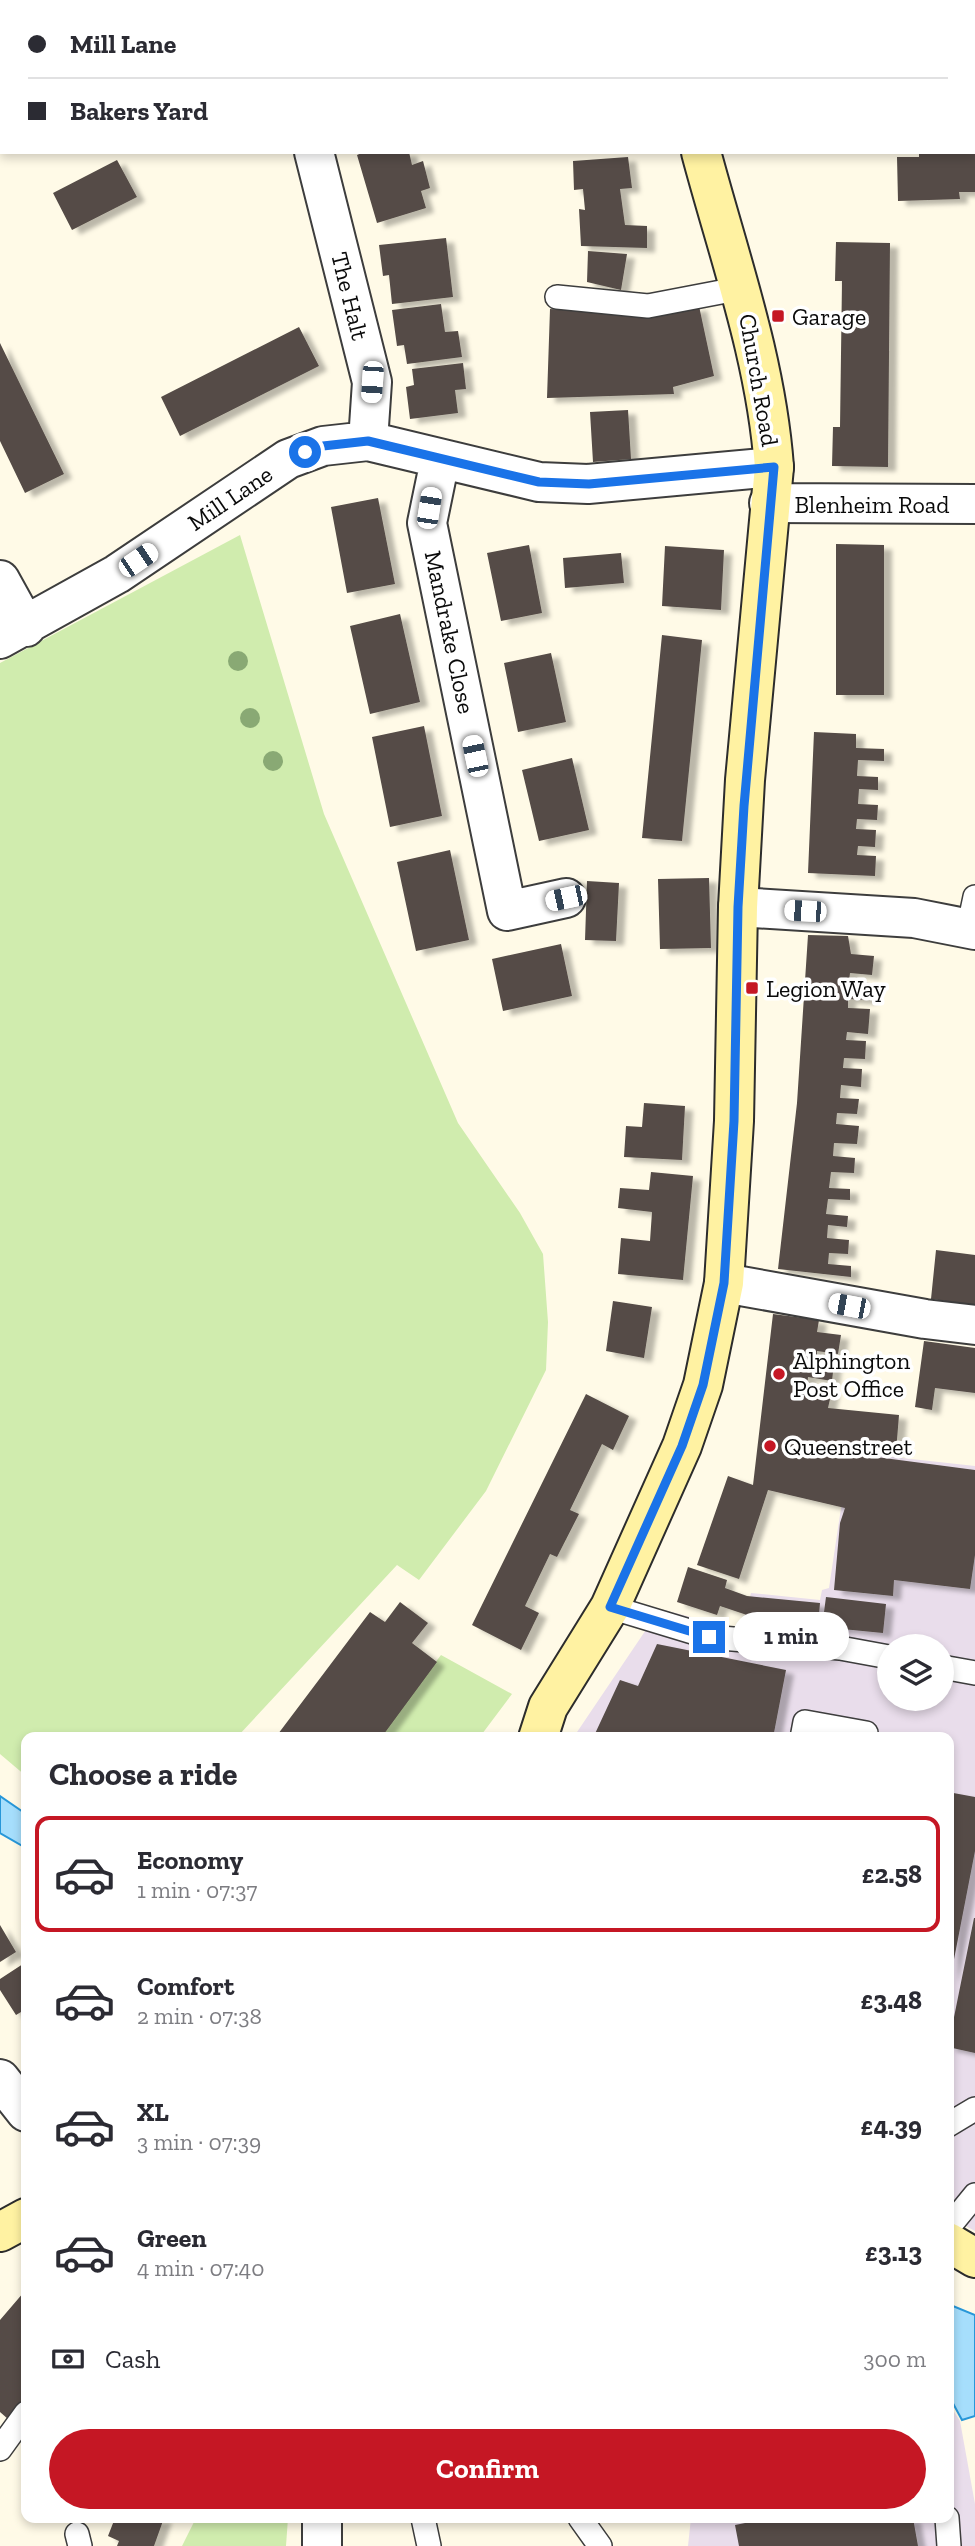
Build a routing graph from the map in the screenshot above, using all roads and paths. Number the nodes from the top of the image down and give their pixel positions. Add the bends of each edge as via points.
1 (315, 154) edge
2 (707, 155) edge
3 (742, 288) junction
4 (557, 297) dead end
5 (368, 441) junction
6 (440, 460) junction
7 (771, 485) junction
8 (975, 504) edge
9 (0, 580) edge
10 (13, 633) edge
11 (566, 898) dead end
12 (738, 907) junction
13 (973, 919) edge
14 (724, 1283) junction
15 (975, 1325) edge
16 (610, 1607) junction
17 (877, 1655) edge
18 (954, 1669) edge
19 (975, 1673) edge
20 (543, 1722) edge
21 (520, 1732) edge
22 (803, 1732) edge
23 (861, 1732) edge
24 (0, 2079) edge
25 (21, 2106) edge
26 (975, 2109) edge
27 (954, 2121) edge
28 (975, 2195) edge
29 (21, 2221) edge
30 (954, 2221) edge
31 (0, 2232) edge
32 (954, 2246) edge
33 (975, 2258) edge
34 (21, 2420) edge
35 (0, 2449) edge
36 (322, 2523) edge
37 (425, 2523) edge
38 (584, 2523) edge
39 (947, 2523) edge
40 (323, 2546) edge
41 (429, 2546) edge
42 (600, 2546) edge
43 (949, 2546) edge

1 - 5 street, The Halt via 372,382
2 - 3 main road, Church Road
3 - 4 lane via 648,306
3 - 7 main road, Church Road via 770,418
5 - 6 street, Mill Lane
5 - 10 street, Mill Lane via 323,446 288,459 117,574
6 - 7 street, Mill Lane via 539,482
6 - 11 street, Mandrake Close via 427,523 507,911
7 - 8 street, Blenheim Road
7 - 12 main road, Church Road
9 - 10 street
12 - 13 street
12 - 14 main road, Church Road via 734,1121
14 - 15 street
14 - 16 main road, Church Road via 703,1385 682,1446
16 - 17 lane via 709,1637
16 - 20 main road, Church Road
18 - 19 lane
20 - 21 main road, Church Road
22 - 23 lane via 805,1721
24 - 25 street
26 - 27 lane
28 - 30 lane
29 - 31 main road
32 - 33 main road
34 - 35 lane
36 - 40 street
37 - 41 lane
38 - 42 lane
39 - 43 lane

